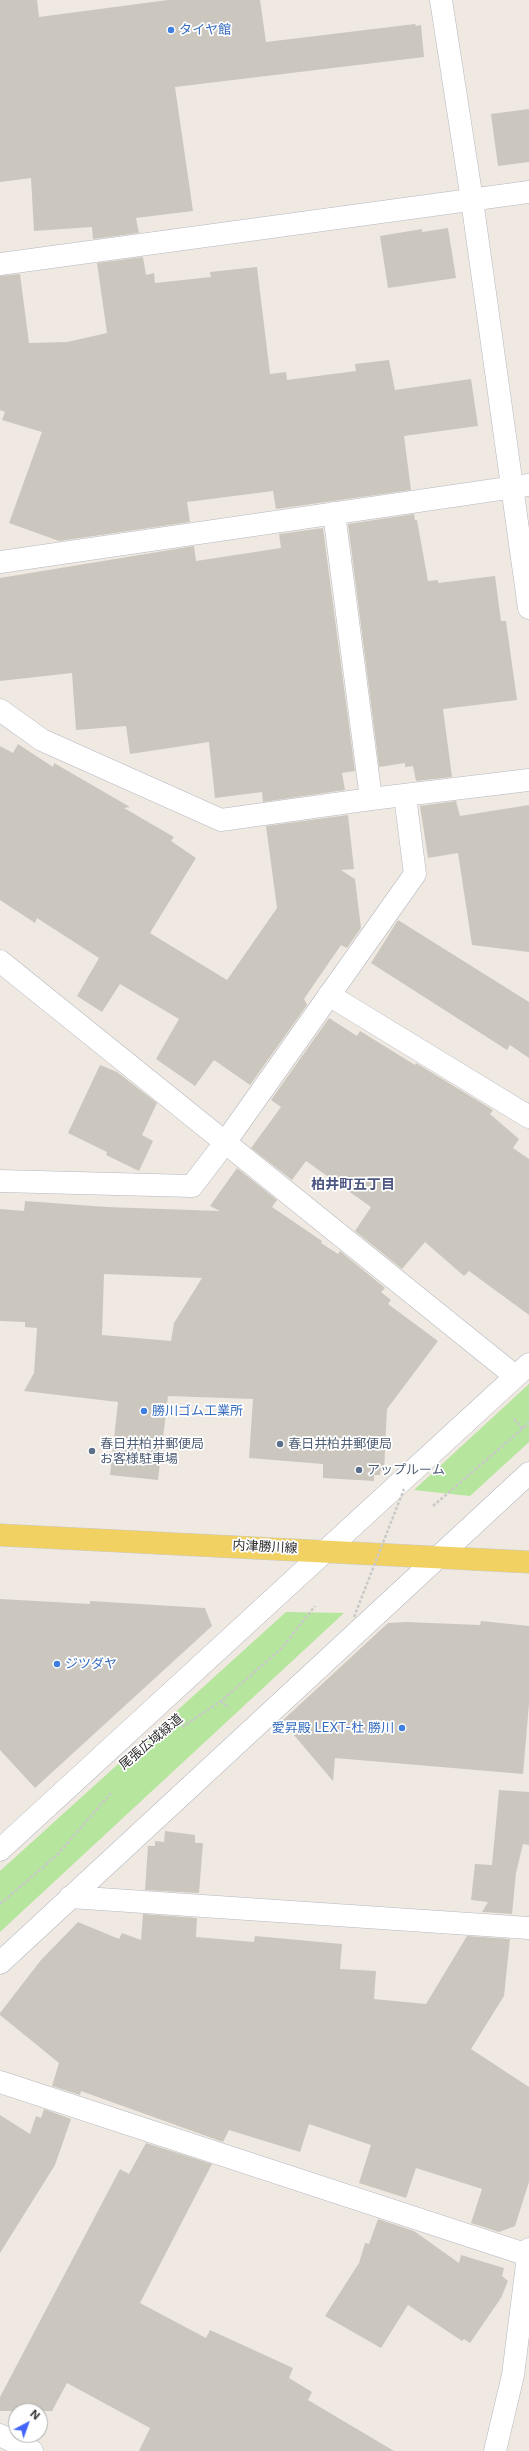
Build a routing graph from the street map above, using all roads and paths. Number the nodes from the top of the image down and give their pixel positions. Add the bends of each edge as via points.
1 (441, 0) edge
2 (529, 192) edge
3 (472, 200) junction
4 (0, 264) edge
5 (521, 486) edge
6 (334, 513) junction
7 (0, 562) edge
8 (529, 608) edge
9 (0, 710) edge
10 (529, 780) edge
11 (405, 796) junction
12 (371, 799) junction
13 (0, 961) edge
14 (329, 995) junction
15 (529, 1117) edge
16 (224, 1144) junction
17 (0, 1181) edge
18 (522, 1370) edge
19 (529, 1423) edge
20 (529, 1473) edge
21 (404, 1489) dead end
22 (433, 1506) dead end
23 (0, 1534) edge
24 (328, 1550) junction
25 (440, 1556) junction
26 (529, 1562) edge
27 (318, 1601) dead end
28 (354, 1617) dead end
29 (176, 1732) dead end
30 (112, 1792) dead end
31 (0, 1850) edge
32 (70, 1897) junction
33 (0, 1904) edge
34 (529, 1928) edge
35 (0, 1963) edge
36 (0, 2082) edge
37 (528, 2252) edge
38 (521, 2377) edge
39 (0, 2436) edge
40 (32, 2451) edge
41 (495, 2451) edge

1 - 3 street
2 - 3 street
3 - 4 street
3 - 5 street
5 - 6 street
5 - 8 street
6 - 7 street
6 - 12 street
9 - 12 street via 42,740 221,820
10 - 11 street
11 - 12 street
11 - 14 street via 415,874
13 - 16 street
14 - 15 street
14 - 16 street
16 - 17 street via 192,1186
16 - 18 street
18 - 24 street
19 - 22 path
20 - 25 street
21 - 28 path, bridge
23 - 24 main road, 内津勝川線
24 - 25 main road, 内津勝川線
24 - 31 street
25 - 26 main road, 内津勝川線
25 - 32 street
27 - 29 path, 尾張広域緑道 via 281,1649 221,1701
30 - 33 path via 57,1855
32 - 34 street
32 - 35 street
36 - 37 street
37 - 38 street
38 - 41 street
39 - 40 street

